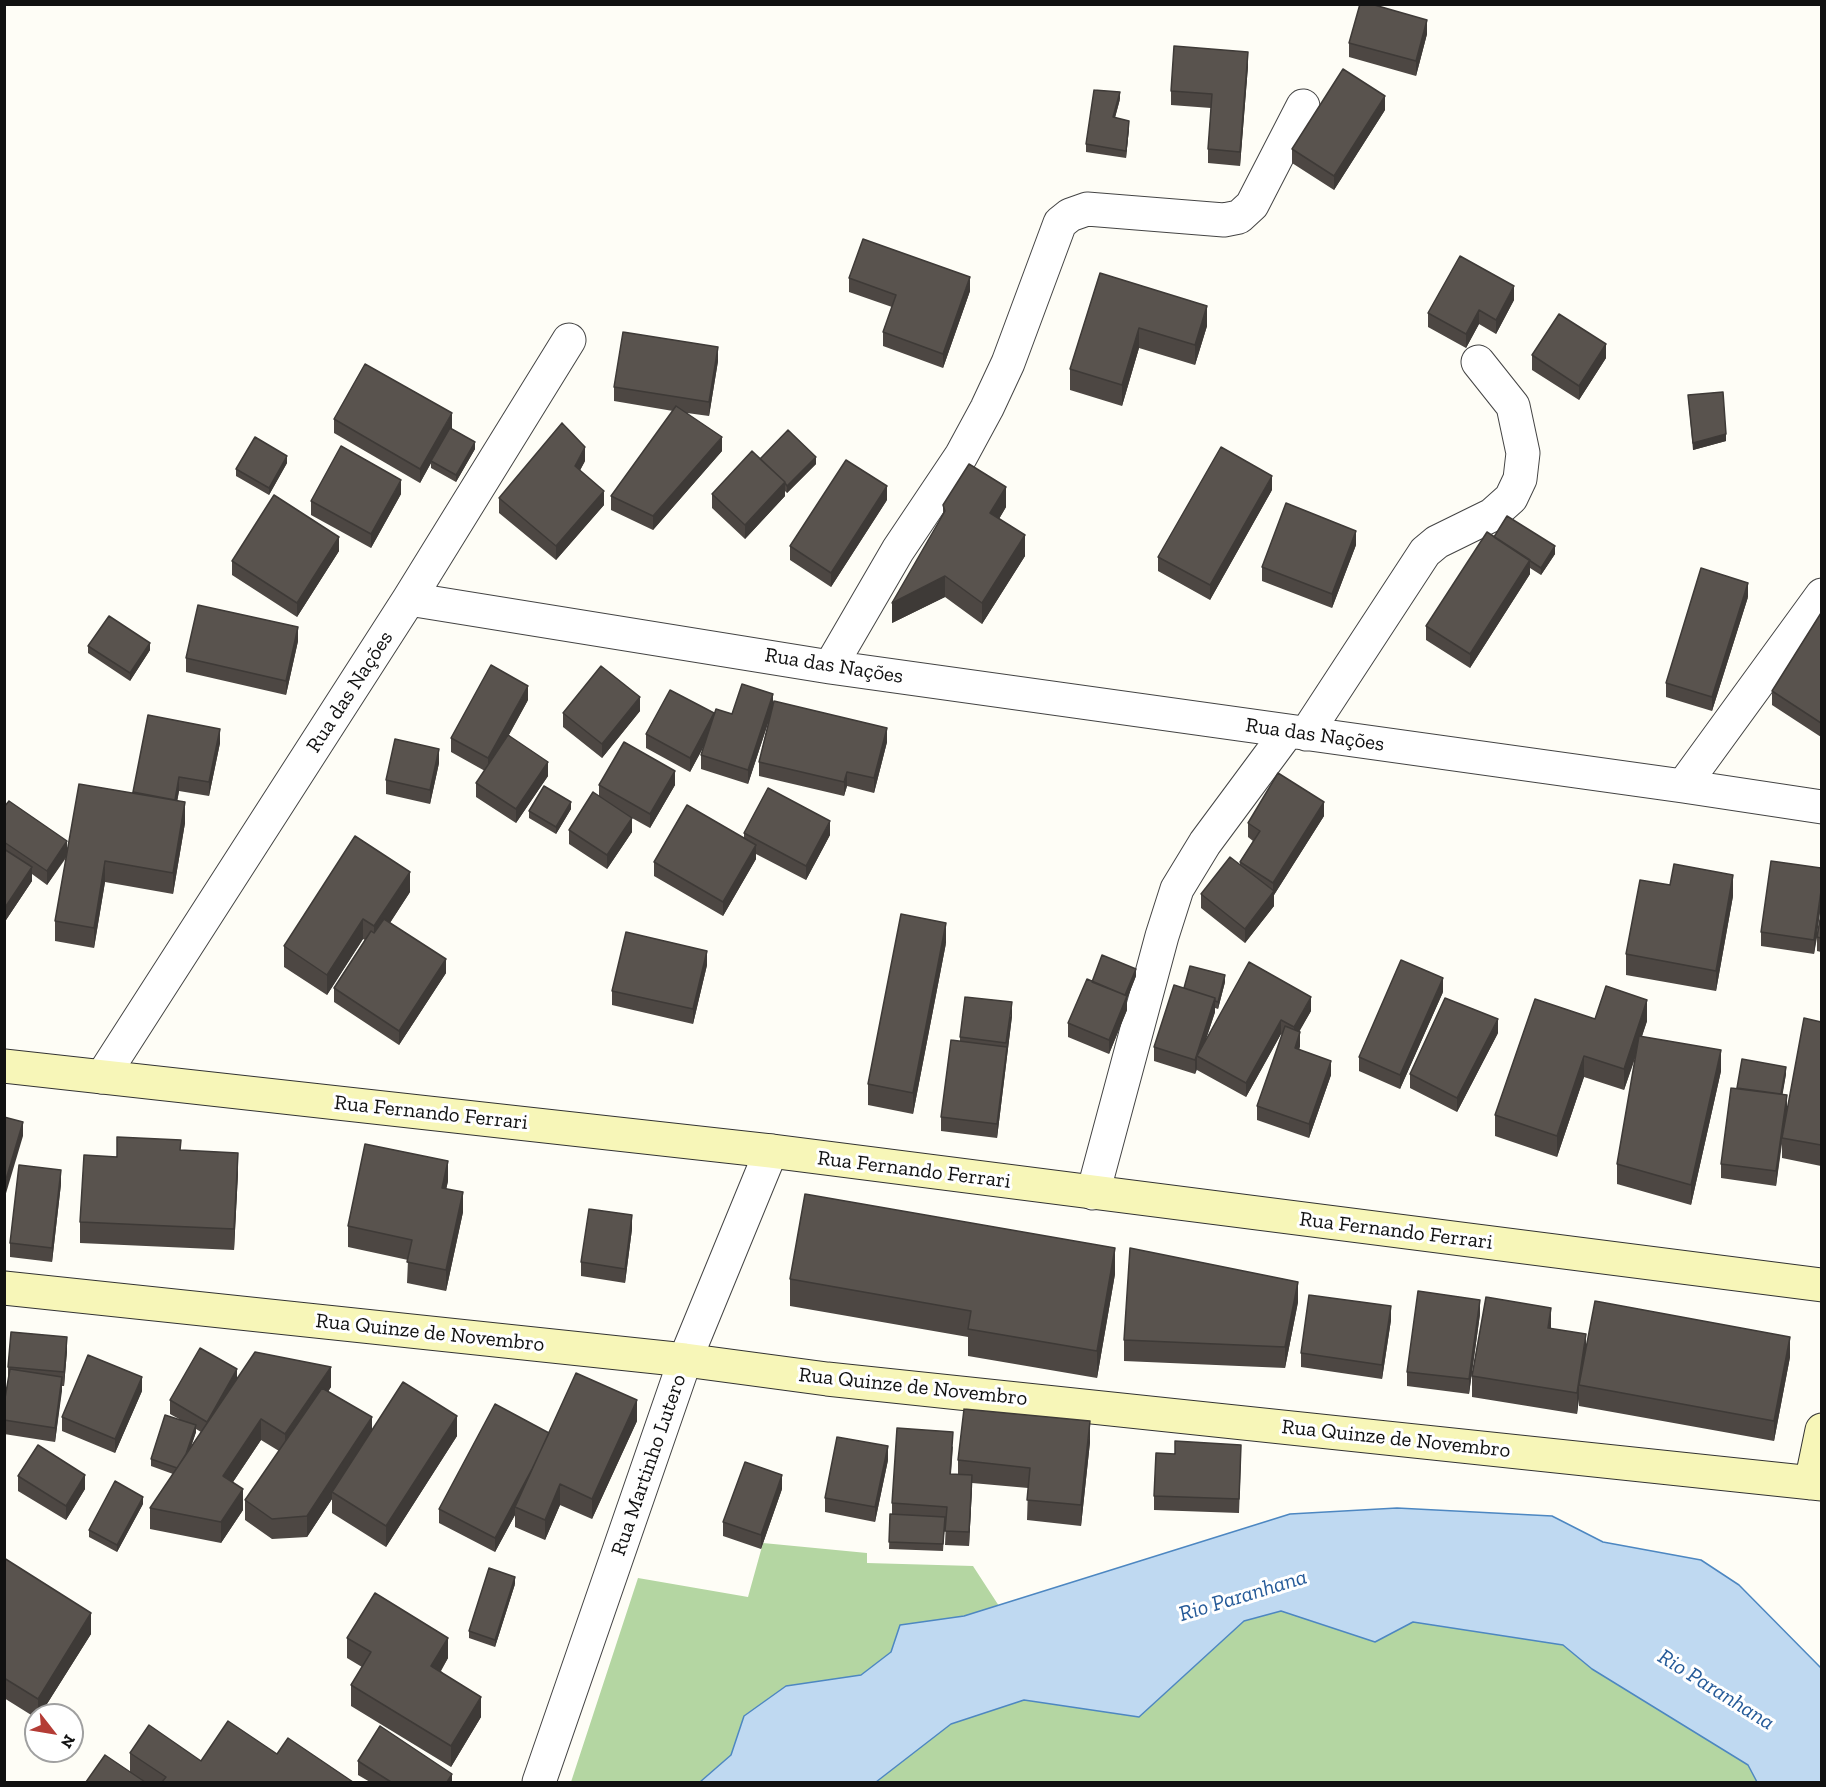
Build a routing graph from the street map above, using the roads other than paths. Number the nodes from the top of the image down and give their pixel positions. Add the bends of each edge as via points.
1 (1303, 106) dead end
2 (569, 340) dead end
3 (1478, 362) dead end
4 (1821, 596) edge
5 (409, 599) junction
6 (830, 667) junction
7 (1297, 732) junction
8 (1683, 786) junction
9 (1821, 807) edge
10 (4, 1066) edge
11 (102, 1077) junction
12 (771, 1151) junction
13 (1093, 1193) junction
14 (1821, 1286) edge
15 (4, 1288) edge
16 (685, 1360) junction
17 (1821, 1430) edge
18 (1816, 1483) edge
19 (539, 1782) edge

1 - 6 street via 1252,205 1239,217 1224,220 1087,209 1060,223 1008,363 987,408
2 - 5 street
3 - 7 street via 1513,406 1523,453 1520,480 1511,498 1492,515 1425,552
4 - 8 street
5 - 6 street, Rua das Nações
5 - 11 street, Rua das Nações
6 - 7 street, Rua das Nações
7 - 8 street, Rua das Nações
7 - 13 street via 1205,843 1177,889
8 - 9 street, Rua das Nações
10 - 11 main road, Rua Fernando Ferrari
11 - 12 main road, Rua Fernando Ferrari
12 - 13 main road, Rua Fernando Ferrari
12 - 16 street, Rua Martinho Lutero
13 - 14 main road, Rua Fernando Ferrari
15 - 16 main road, Rua Quinze de Novembro
16 - 18 main road, Rua Quinze de Novembro via 827,1379
16 - 19 street, Rua Martinho Lutero
17 - 18 main road

